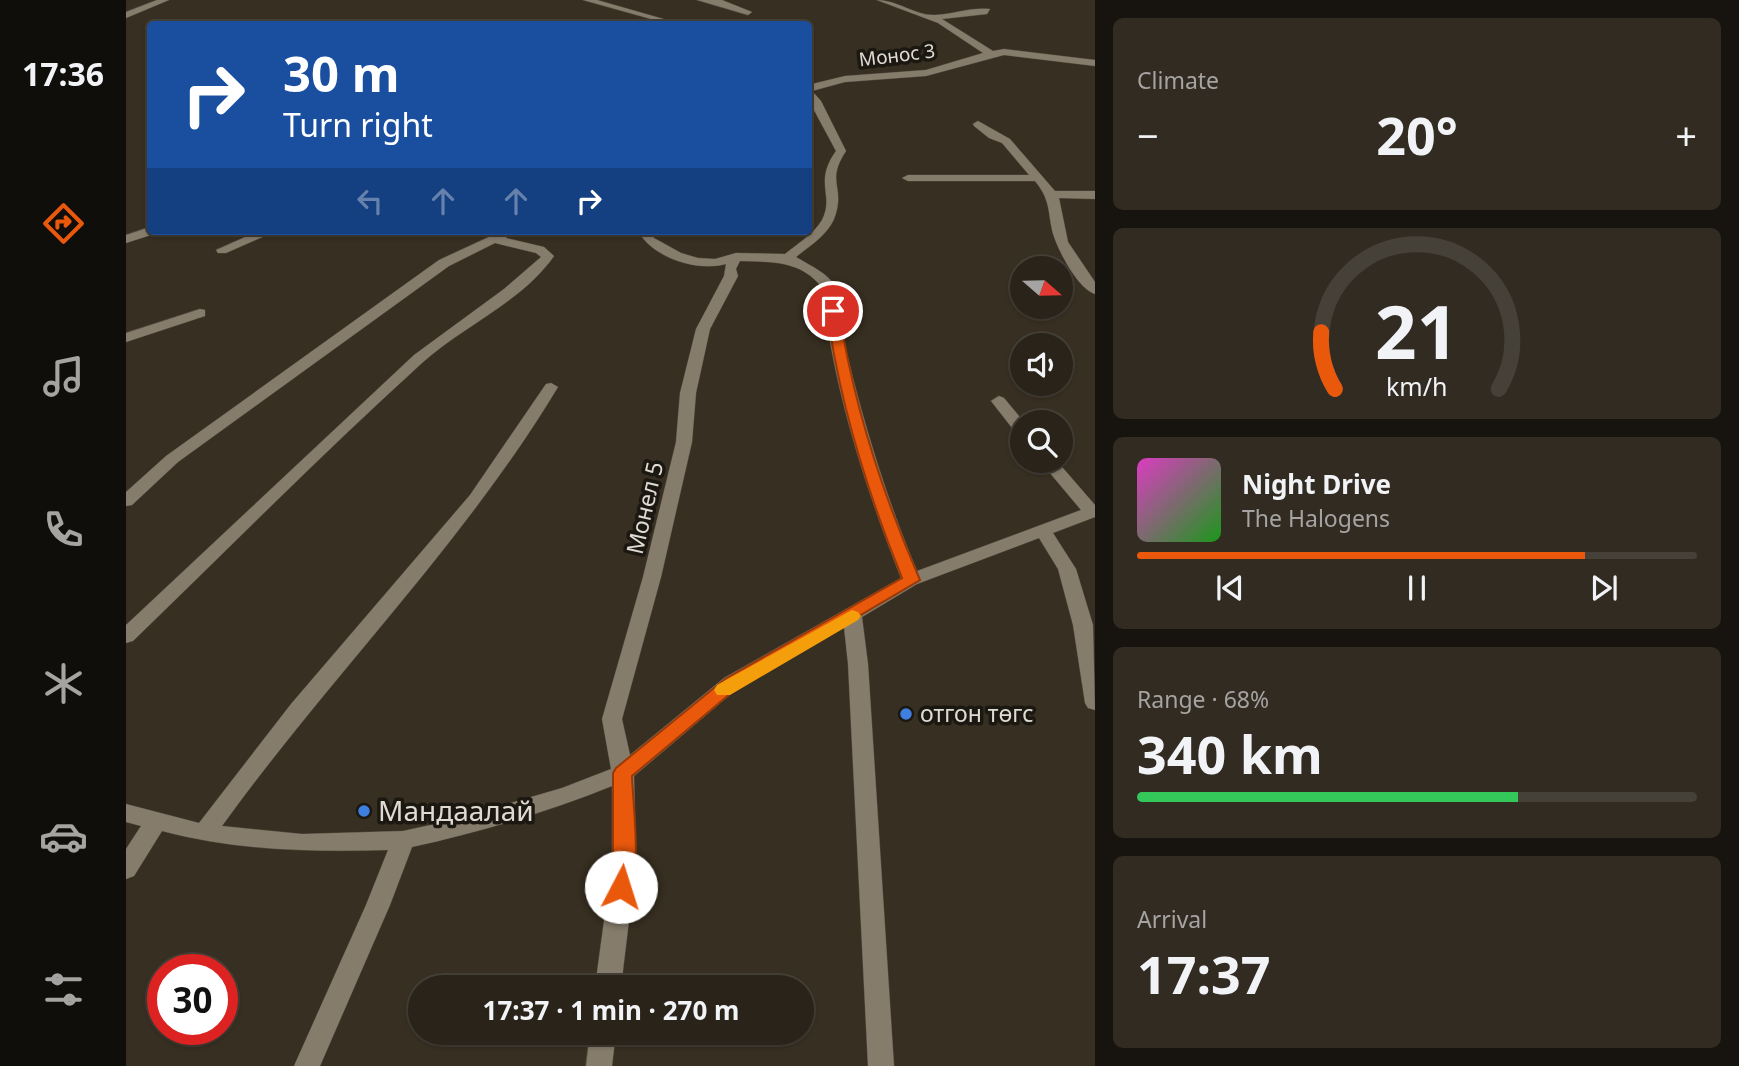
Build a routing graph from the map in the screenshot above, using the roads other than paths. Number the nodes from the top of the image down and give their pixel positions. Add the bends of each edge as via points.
1 (165, 0) edge
2 (587, 0) edge
3 (701, 0) edge
4 (881, 0) edge
5 (987, 11) dead end
6 (748, 12) dead end
7 (126, 15) edge
8 (933, 18) junction
9 (666, 21) edge
10 (990, 53) junction
11 (1095, 63) edge
12 (812, 78) edge
13 (820, 82) junction
14 (812, 88) edge
15 (812, 96) edge
16 (978, 124) dead end
17 (908, 178) dead end
18 (1038, 178) junction
19 (1052, 194) junction
20 (1095, 195) edge
21 (147, 232) edge
22 (260, 235) edge
23 (504, 235) edge
24 (646, 235) edge
25 (126, 239) edge
26 (494, 239) junction
27 (222, 250) dead end
28 (736, 257) junction
29 (788, 258) junction
30 (1095, 290) edge
31 (200, 313) dead end
32 (126, 338) edge
33 (551, 387) dead end
34 (999, 401) dead end
35 (1010, 414) edge
36 (1059, 473) edge
37 (126, 501) edge
38 (1094, 511) edge
39 (1043, 530) junction
40 (911, 580) junction
41 (852, 616) junction
42 (126, 636) edge
43 (1095, 703) edge
44 (622, 773) junction
45 (126, 813) edge
46 (155, 822) junction
47 (204, 833) junction
48 (402, 839) junction
49 (126, 869) edge
50 (610, 975) edge
51 (601, 1045) edge
52 (307, 1066) edge
53 (599, 1066) edge
54 (881, 1066) edge

1 - 7 street
2 - 9 street
3 - 6 street
4 - 8 street
5 - 8 street
8 - 10 street
10 - 11 street
10 - 13 street, Монос 3 via 927,73
12 - 13 street
13 - 14 street, Монос 3
15 - 29 street via 841,150 830,165 830,213 820,230
16 - 18 street via 1006,141
17 - 18 street
18 - 19 street
19 - 20 street
19 - 30 street via 1062,242
21 - 25 street
22 - 27 street
23 - 26 street
24 - 28 street via 676,256 697,262
26 - 37 street via 444,263 172,459
26 - 42 street via 548,256 509,292 419,358
28 - 29 street
28 - 44 street, Монел 5 via 703,330 656,564 612,719
29 - 40 street via 831,290 838,347 865,449 882,509
31 - 32 street
33 - 47 street via 489,482 286,723
34 - 35 street
36 - 38 street
38 - 39 street
39 - 40 street
39 - 43 street via 1067,569 1083,625
40 - 41 street
41 - 44 street via 731,684
41 - 54 street
44 - 48 street via 554,799
44 - 50 street, Монел 5 via 624,862
45 - 46 street
46 - 47 street
46 - 49 street
47 - 48 street via 302,843
48 - 52 street
51 - 53 street

